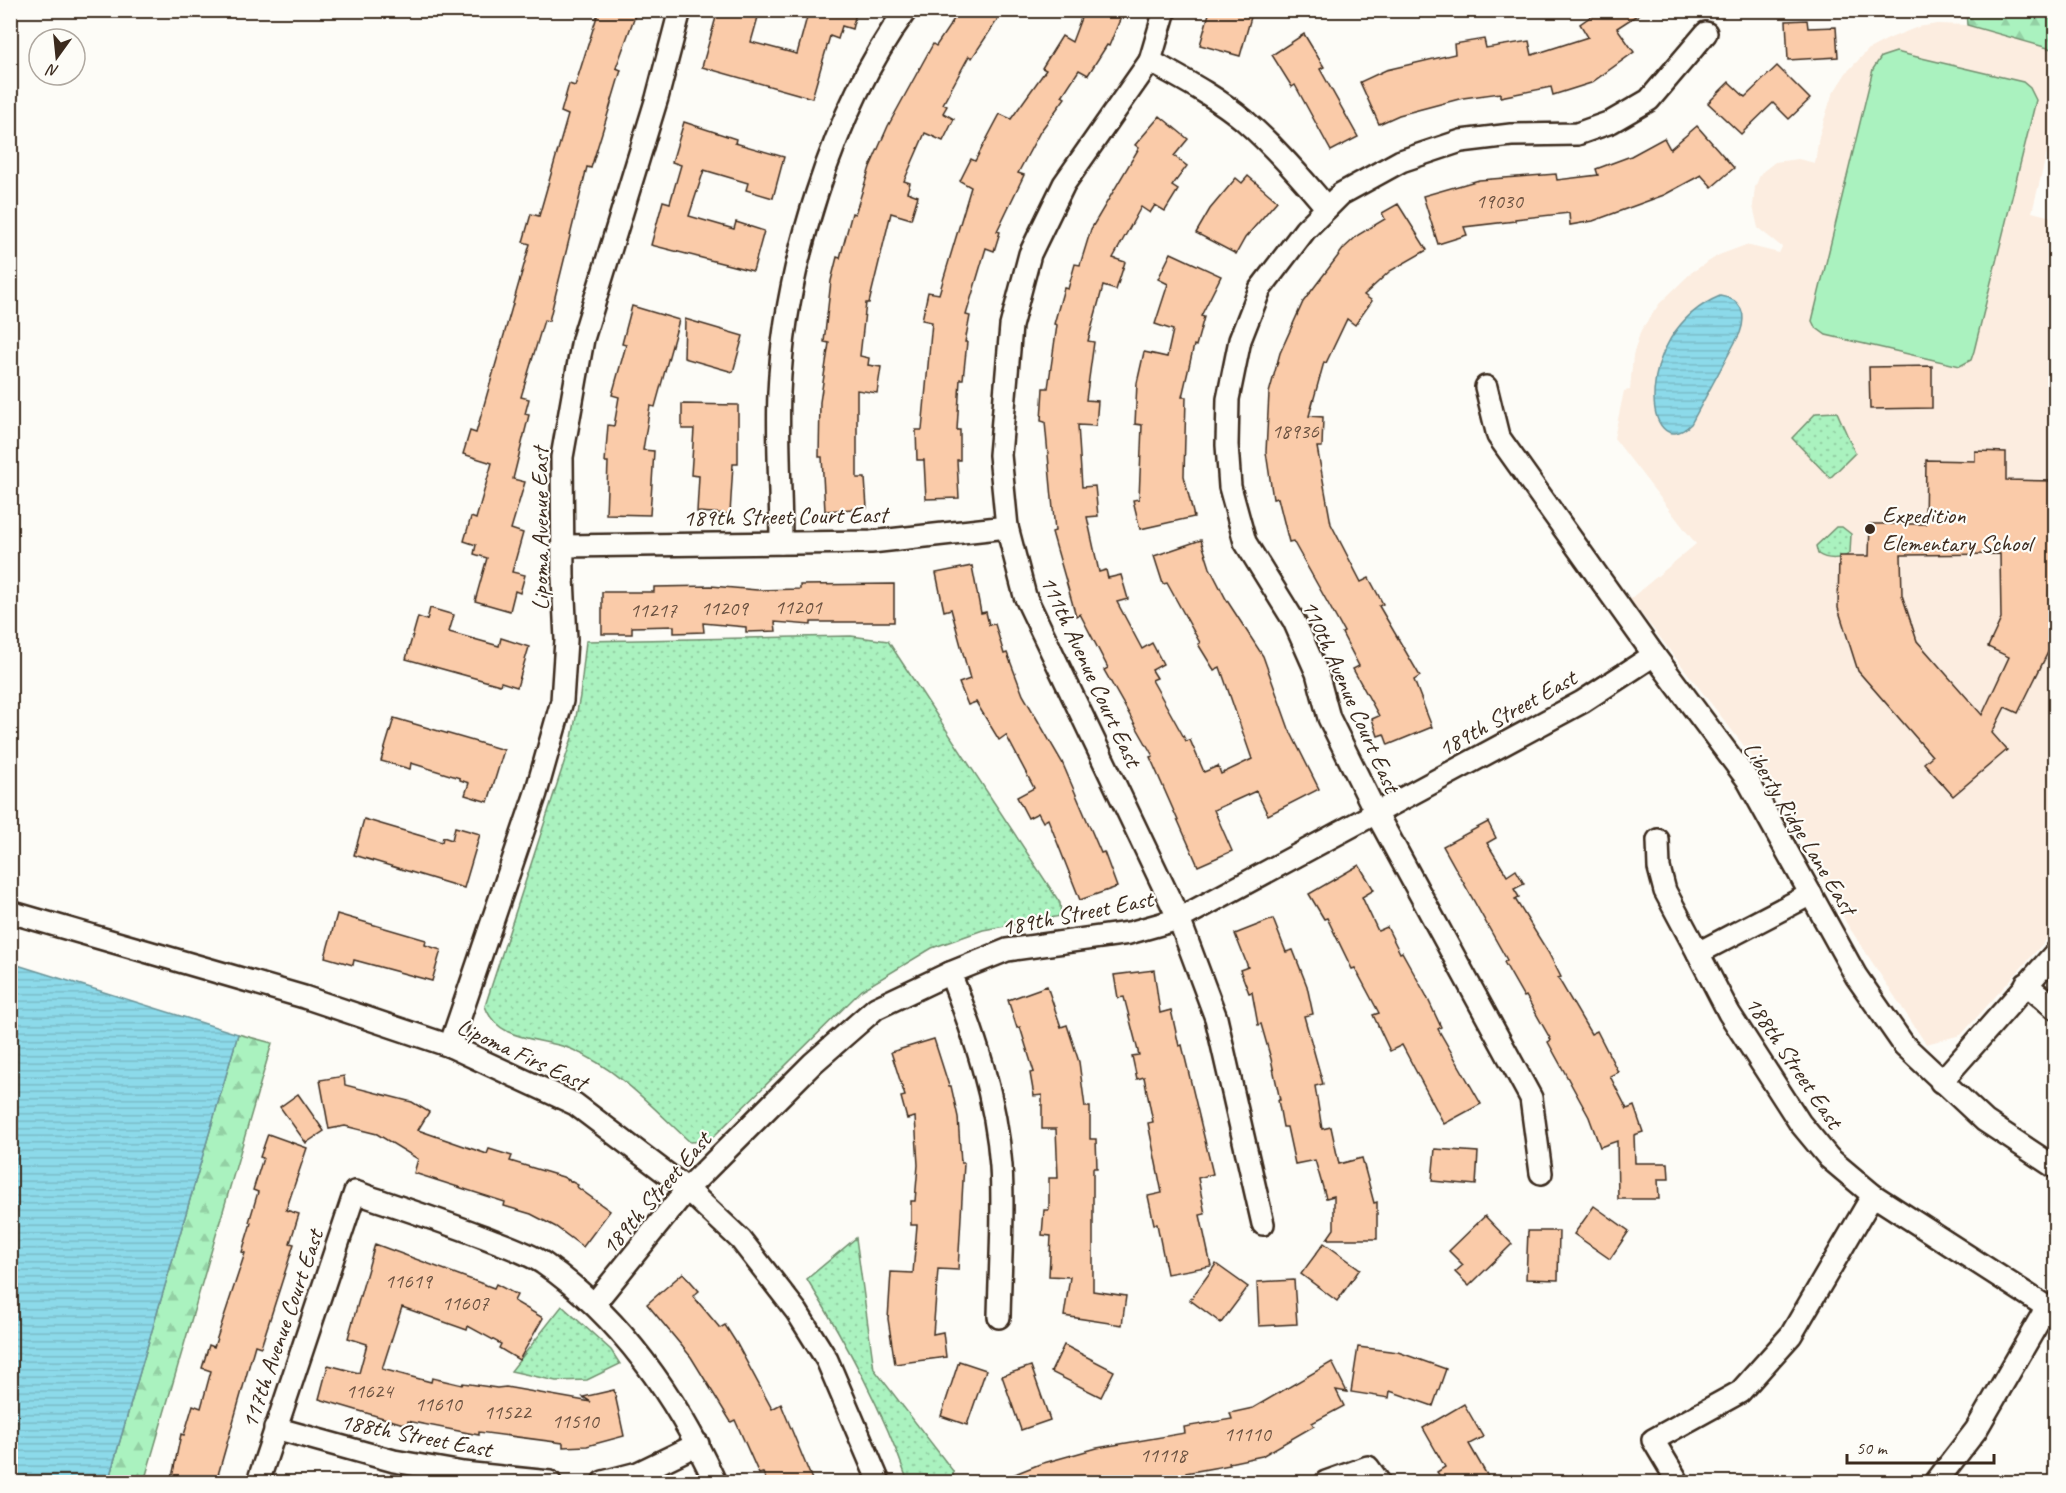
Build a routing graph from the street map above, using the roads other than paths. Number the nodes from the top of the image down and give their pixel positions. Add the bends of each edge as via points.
1 (680, 10) edge
2 (906, 10) edge
3 (1165, 10) edge
4 (1706, 33) dead end
5 (1150, 61) junction
6 (1327, 207) junction
7 (1486, 387) dead end
8 (1007, 526) junction
9 (781, 543) junction
10 (563, 546) junction
11 (1654, 655) junction
12 (1376, 813) junction
13 (1658, 840) dead end
14 (1811, 894) junction
15 (10, 912) edge
16 (1179, 919) junction
17 (2055, 952) edge
18 (1698, 953) junction
19 (950, 973) junction
20 (2026, 984) junction
21 (2055, 1009) edge
22 (450, 1046) junction
23 (1941, 1082) junction
24 (2055, 1168) edge
25 (1541, 1173) dead end
26 (687, 1189) junction
27 (1873, 1195) junction
28 (1263, 1224) dead end
29 (594, 1304) junction
30 (2051, 1310) edge
31 (999, 1317) dead end
32 (274, 1428) junction
33 (698, 1444) junction
34 (1374, 1475) edge
35 (463, 1478) edge
36 (258, 1482) edge
37 (550, 1482) edge
38 (603, 1482) edge
39 (716, 1482) edge
40 (879, 1482) edge
41 (1326, 1482) edge
42 (1678, 1482) edge
43 (1936, 1482) edge

1 - 10 street, Lipoma Avenue East via 583,339 562,457
2 - 9 street via 888,36 838,136 810,218 787,311 779,393
3 - 5 street, 111th Avenue Court East
4 - 6 street, 110th Avenue Court East via 1649,100 1611,122 1577,134 1461,141 1401,161 1341,194
5 - 6 street via 1202,90 1243,120 1283,156
5 - 8 street, 111th Avenue Court East via 1064,184 1030,254 1011,326 1004,393 999,455
6 - 12 street, 110th Avenue Court East via 1260,290 1240,340 1228,399 1230,487 1245,542 1294,621 1317,673 1329,718
7 - 11 street, Liberty Ridge Lane East via 1498,436
8 - 9 street, 189th Street Court East via 871,542
8 - 16 street, 111th Avenue Court East via 1025,596
9 - 10 street, 189th Street Court East
10 - 22 street, Lipoma Avenue East via 566,640 562,701 536,793
11 - 12 street, 189th Street East via 1582,702
11 - 14 street, Liberty Ridge Lane East via 1747,779
12 - 16 street, 189th Street East
12 - 25 street, 110th Avenue Court East via 1532,1098
13 - 18 street, 188th Street East via 1665,891
14 - 18 street
14 - 23 street, Liberty Ridge Lane East via 1868,993 1904,1045
15 - 22 street, Lipoma Firs East via 304,997
16 - 19 street, 189th Street East via 1129,933 1007,950
16 - 28 street, 111th Avenue Court East via 1216,1018
17 - 20 street
18 - 27 street, 188th Street East via 1730,1013 1800,1123 1829,1158
19 - 26 street, 189th Street East via 876,1008 813,1064
19 - 31 street via 978,1043 993,1105 1001,1167
20 - 21 street
20 - 23 street
22 - 26 street, Lipoma Firs East via 575,1104
23 - 24 street, Liberty Ridge Lane East via 1985,1121
26 - 29 street, 189th Street East
26 - 40 street, Lipoma Firs East via 741,1240 797,1312 827,1360
27 - 30 street, 188th Street East
27 - 42 street via 1783,1343 1740,1392 1653,1440
29 - 32 street, 117th Avenue Court East via 542,1262 508,1246 355,1192
29 - 33 street via 658,1379
30 - 43 street via 1976,1430
32 - 35 street, 188th Street East
32 - 36 street, 117th Avenue Court East
33 - 38 street via 638,1473
33 - 39 street
34 - 41 street
35 - 37 street, 188th Street East

